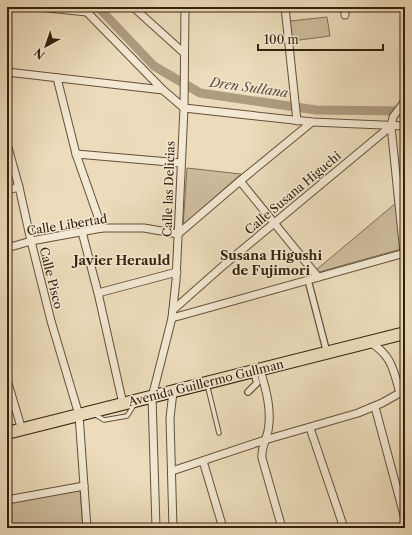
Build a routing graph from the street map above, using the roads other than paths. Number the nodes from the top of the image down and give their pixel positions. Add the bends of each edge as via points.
1 (38, 7) edge
2 (82, 7) edge
3 (185, 7) edge
4 (285, 7) edge
5 (345, 7) edge
6 (136, 8) edge
7 (88, 12) junction
8 (345, 15) dead end
9 (184, 53) junction
10 (7, 72) edge
11 (57, 78) junction
12 (163, 90) junction
13 (405, 101) edge
14 (184, 108) junction
15 (297, 119) junction
16 (312, 122) junction
17 (391, 126) junction
18 (405, 126) edge
19 (7, 144) edge
20 (76, 154) junction
21 (181, 163) junction
22 (240, 181) junction
23 (19, 187) junction
24 (7, 190) edge
25 (402, 203) edge
26 (274, 223) junction
27 (102, 228) junction
28 (82, 232) junction
29 (178, 234) junction
30 (31, 241) junction
31 (7, 248) edge
32 (404, 253) edge
33 (405, 263) edge
34 (177, 272) junction
35 (318, 277) junction
36 (308, 280) junction
37 (98, 293) junction
38 (173, 310) junction
39 (172, 318) junction
40 (405, 333) edge
41 (370, 342) junction
42 (327, 352) junction
43 (257, 370) junction
44 (7, 380) edge
45 (206, 383) junction
46 (173, 392) junction
47 (248, 392) dead end
48 (402, 392) edge
49 (152, 397) junction
50 (137, 401) junction
51 (123, 404) junction
52 (374, 407) junction
53 (91, 412) junction
54 (79, 415) junction
55 (310, 428) junction
56 (22, 430) junction
57 (7, 433) edge
58 (219, 433) dead end
59 (265, 440) junction
60 (203, 461) junction
61 (172, 471) junction
62 (84, 486) junction
63 (7, 500) edge
64 (403, 506) edge
65 (405, 519) edge
66 (86, 528) edge
67 (156, 528) edge
68 (173, 528) edge
69 (223, 528) edge
70 (282, 528) edge
71 (344, 528) edge

1 - 7 street
2 - 7 street
3 - 9 street, Calle las Delicias
4 - 15 street
5 - 8 street
6 - 9 street
7 - 12 street
9 - 14 street, Calle las Delicias
10 - 11 street
11 - 12 street
11 - 20 street
12 - 14 street
13 - 17 street via 393,117
14 - 15 street
14 - 21 street, Calle las Delicias
15 - 16 street
16 - 17 street
16 - 22 street
17 - 18 street
17 - 25 street
17 - 26 street, Calle Susana Higuchi
19 - 23 street, Calle Pisco
20 - 21 street
20 - 27 street
21 - 29 street, Calle las Delicias
22 - 26 street
22 - 29 street
23 - 24 street
23 - 30 street, Calle Pisco
25 - 32 street
26 - 35 street
26 - 38 street, Calle Susana Higuchi
27 - 28 street, Calle Libertad
27 - 29 street, Calle Libertad via 144,228
28 - 30 street, Calle Libertad
28 - 37 street
29 - 34 street, Calle las Delicias
30 - 31 street, Calle Libertad
30 - 54 street, Calle Pisco
32 - 33 street
32 - 35 street
34 - 37 street
34 - 38 street, Calle las Delicias
35 - 36 street
36 - 39 street
36 - 42 street
37 - 51 street
38 - 39 street, Calle las Delicias
39 - 49 street, Calle las Delicias
40 - 41 main road, Avenida Guillermo Gullman
41 - 42 main road, Avenida Guillermo Gullman
41 - 48 street via 383,351
42 - 43 main road, Avenida Guillermo Gullman
43 - 45 main road, Avenida Guillermo Gullman
43 - 47 street via 257,383
43 - 59 street via 267,397 269,412
44 - 56 street
45 - 46 main road, Avenida Guillermo Gullman
45 - 58 lane
46 - 49 main road, Avenida Guillermo Gullman
46 - 61 street via 170,418
48 - 52 street
49 - 50 main road, Avenida Guillermo Gullman
49 - 67 street, Calle las Delicias
50 - 51 main road, Avenida Guillermo Gullman
50 - 53 lane via 127,416 104,420
51 - 53 main road, Avenida Guillermo Gullman
52 - 55 street
52 - 64 street
53 - 54 main road, Avenida Guillermo Gullman
54 - 56 main road, Avenida Guillermo Gullman
54 - 62 street, Calle Pisco
55 - 59 street
55 - 71 street
56 - 57 main road, Avenida Guillermo Gullman
59 - 60 street
59 - 70 street via 261,454
60 - 61 street
60 - 69 street
61 - 68 street
62 - 63 street
62 - 66 street, Calle Pisco
64 - 65 street

